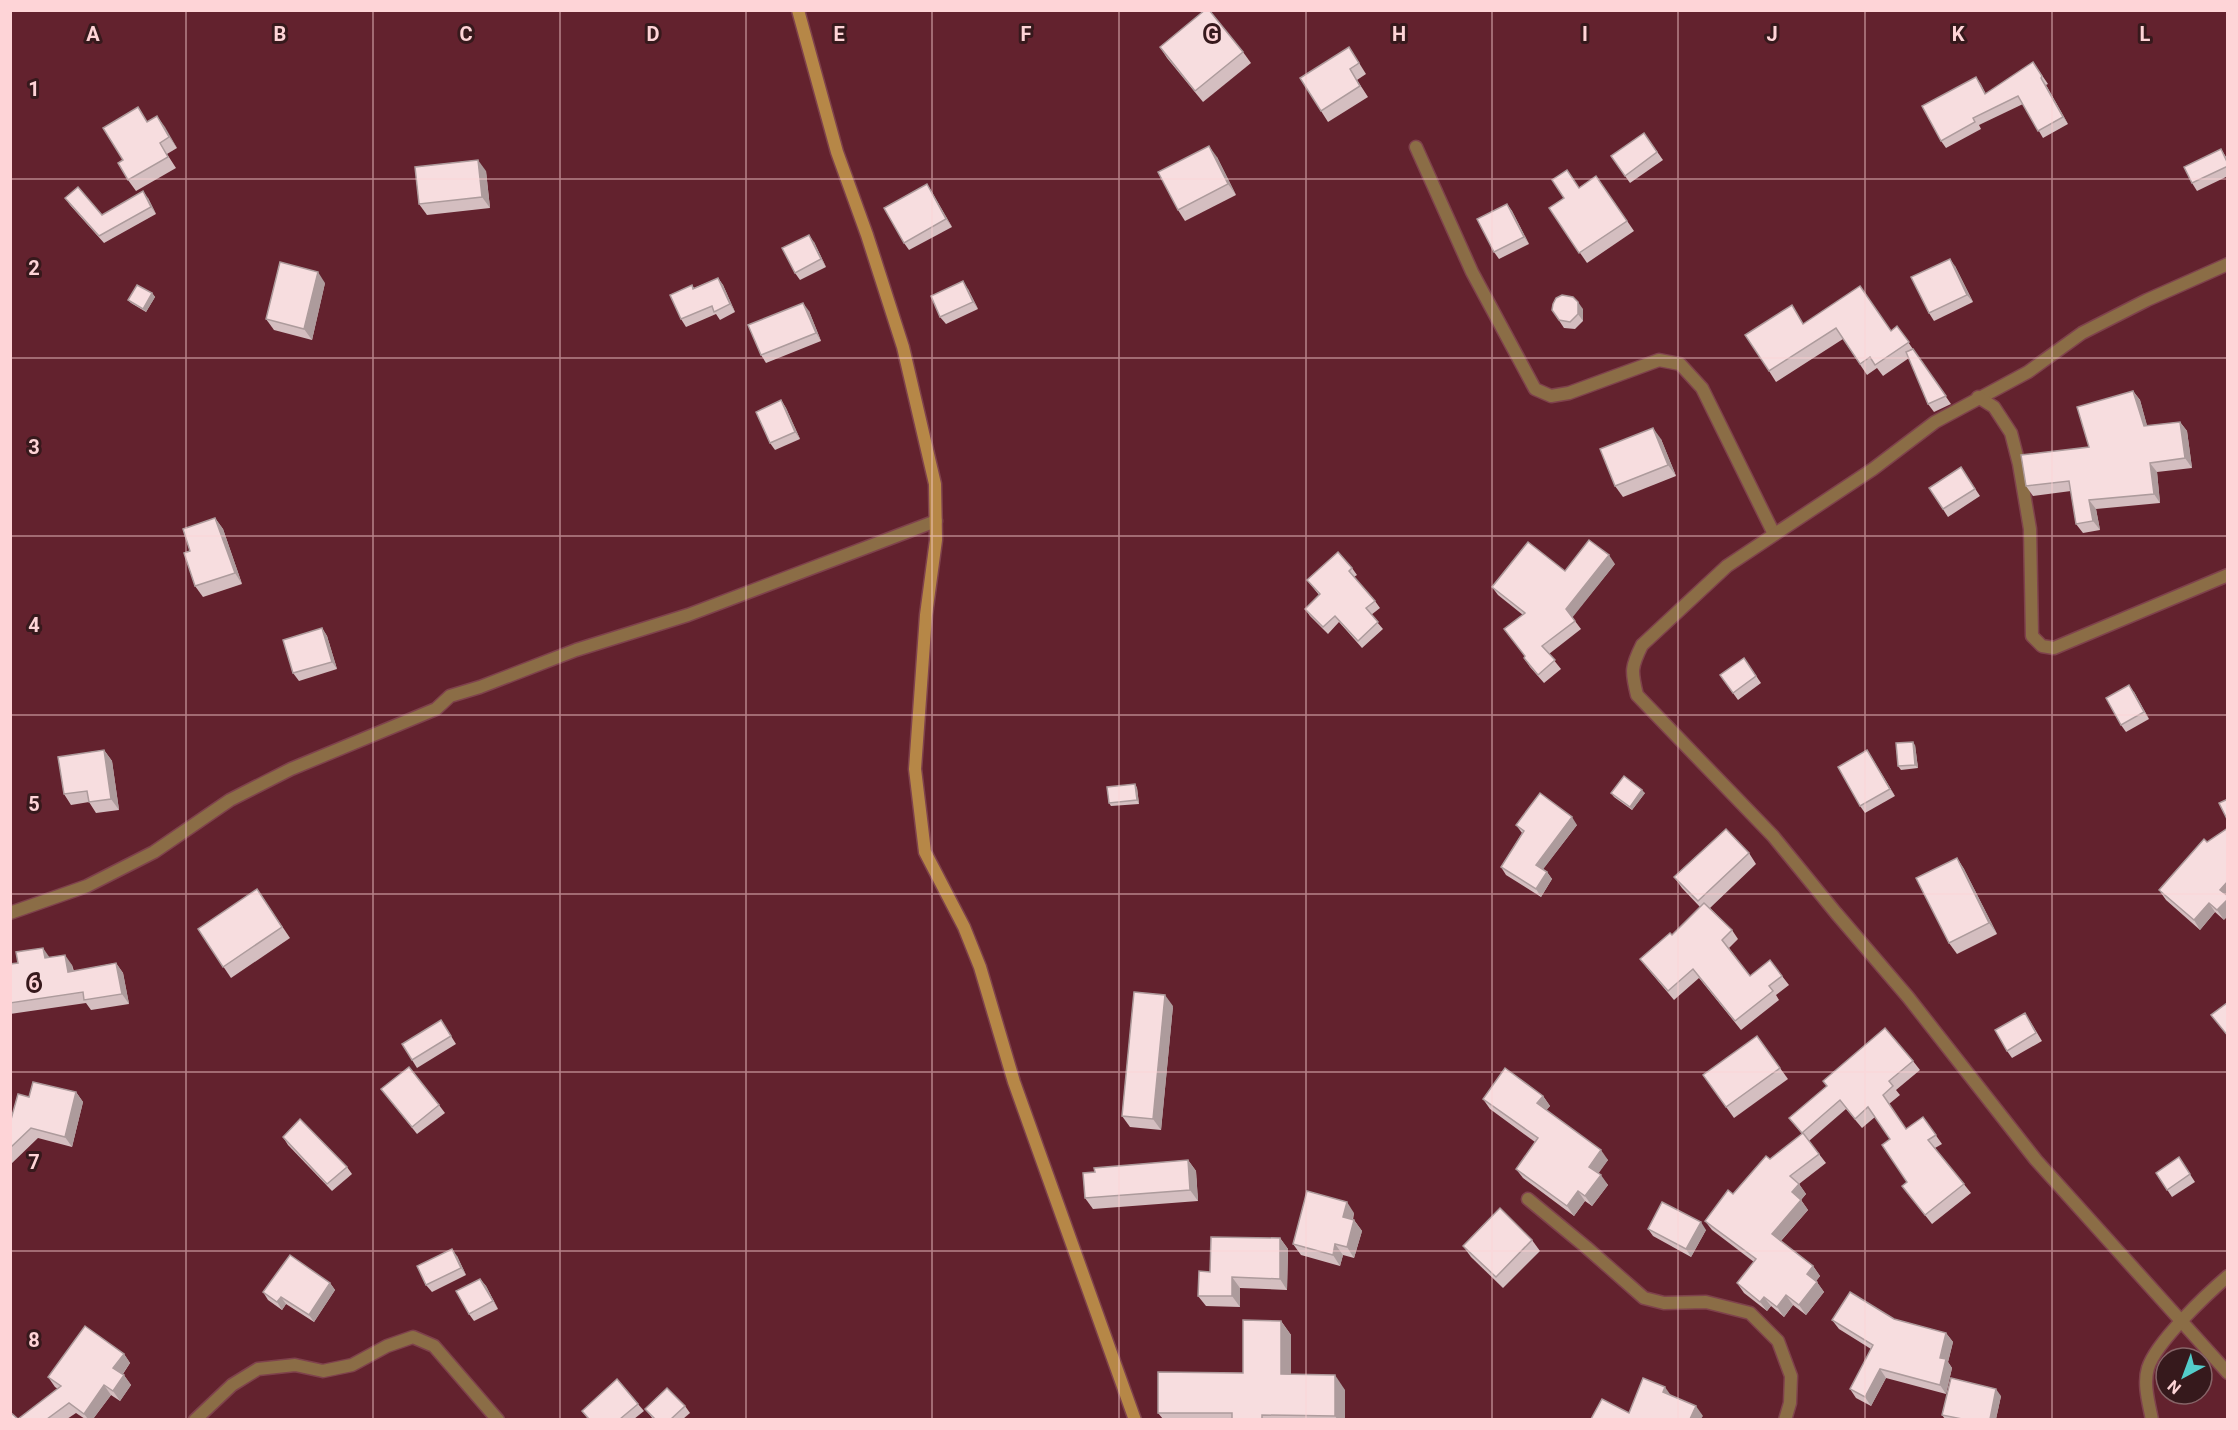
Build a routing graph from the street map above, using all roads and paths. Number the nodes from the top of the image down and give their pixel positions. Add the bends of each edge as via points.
1 (798, 10) edge
2 (1416, 147) dead end
3 (2228, 264) edge
4 (1978, 398) junction
5 (936, 521) junction
6 (1774, 534) junction
7 (2228, 575) edge
8 (10, 914) edge
9 (1528, 1199) dead end
10 (2228, 1276) edge
11 (2181, 1321) junction
12 (2228, 1373) edge
13 (195, 1419) edge
14 (498, 1419) edge
15 (1135, 1419) edge
16 (1785, 1419) edge
17 (2152, 1419) edge

1 - 5 street via 837,152 903,346 935,484
2 - 6 street via 1472,272 1535,389 1551,396 1569,393 1659,360 1680,364 1702,388
3 - 4 street via 2082,333 2028,372
4 - 6 street via 1935,422 1873,469
4 - 7 street via 1994,407 2011,433 2019,464 2030,529 2032,636 2042,646 2054,648
5 - 8 street via 688,615 450,696 436,709 291,769 230,800 154,852 87,886
5 - 15 street via 915,769 926,852 980,967 1014,1082
6 - 11 street via 1727,566 1642,645 1632,674 1637,695 1773,836 1908,997 2036,1160
9 - 16 street via 1644,1298 1664,1303 1706,1302 1750,1313 1778,1341 1791,1376
10 - 11 street
11 - 12 street
11 - 17 street via 2148,1368
13 - 14 street via 232,1385 258,1369 295,1365 322,1371 352,1365 413,1337 434,1346

